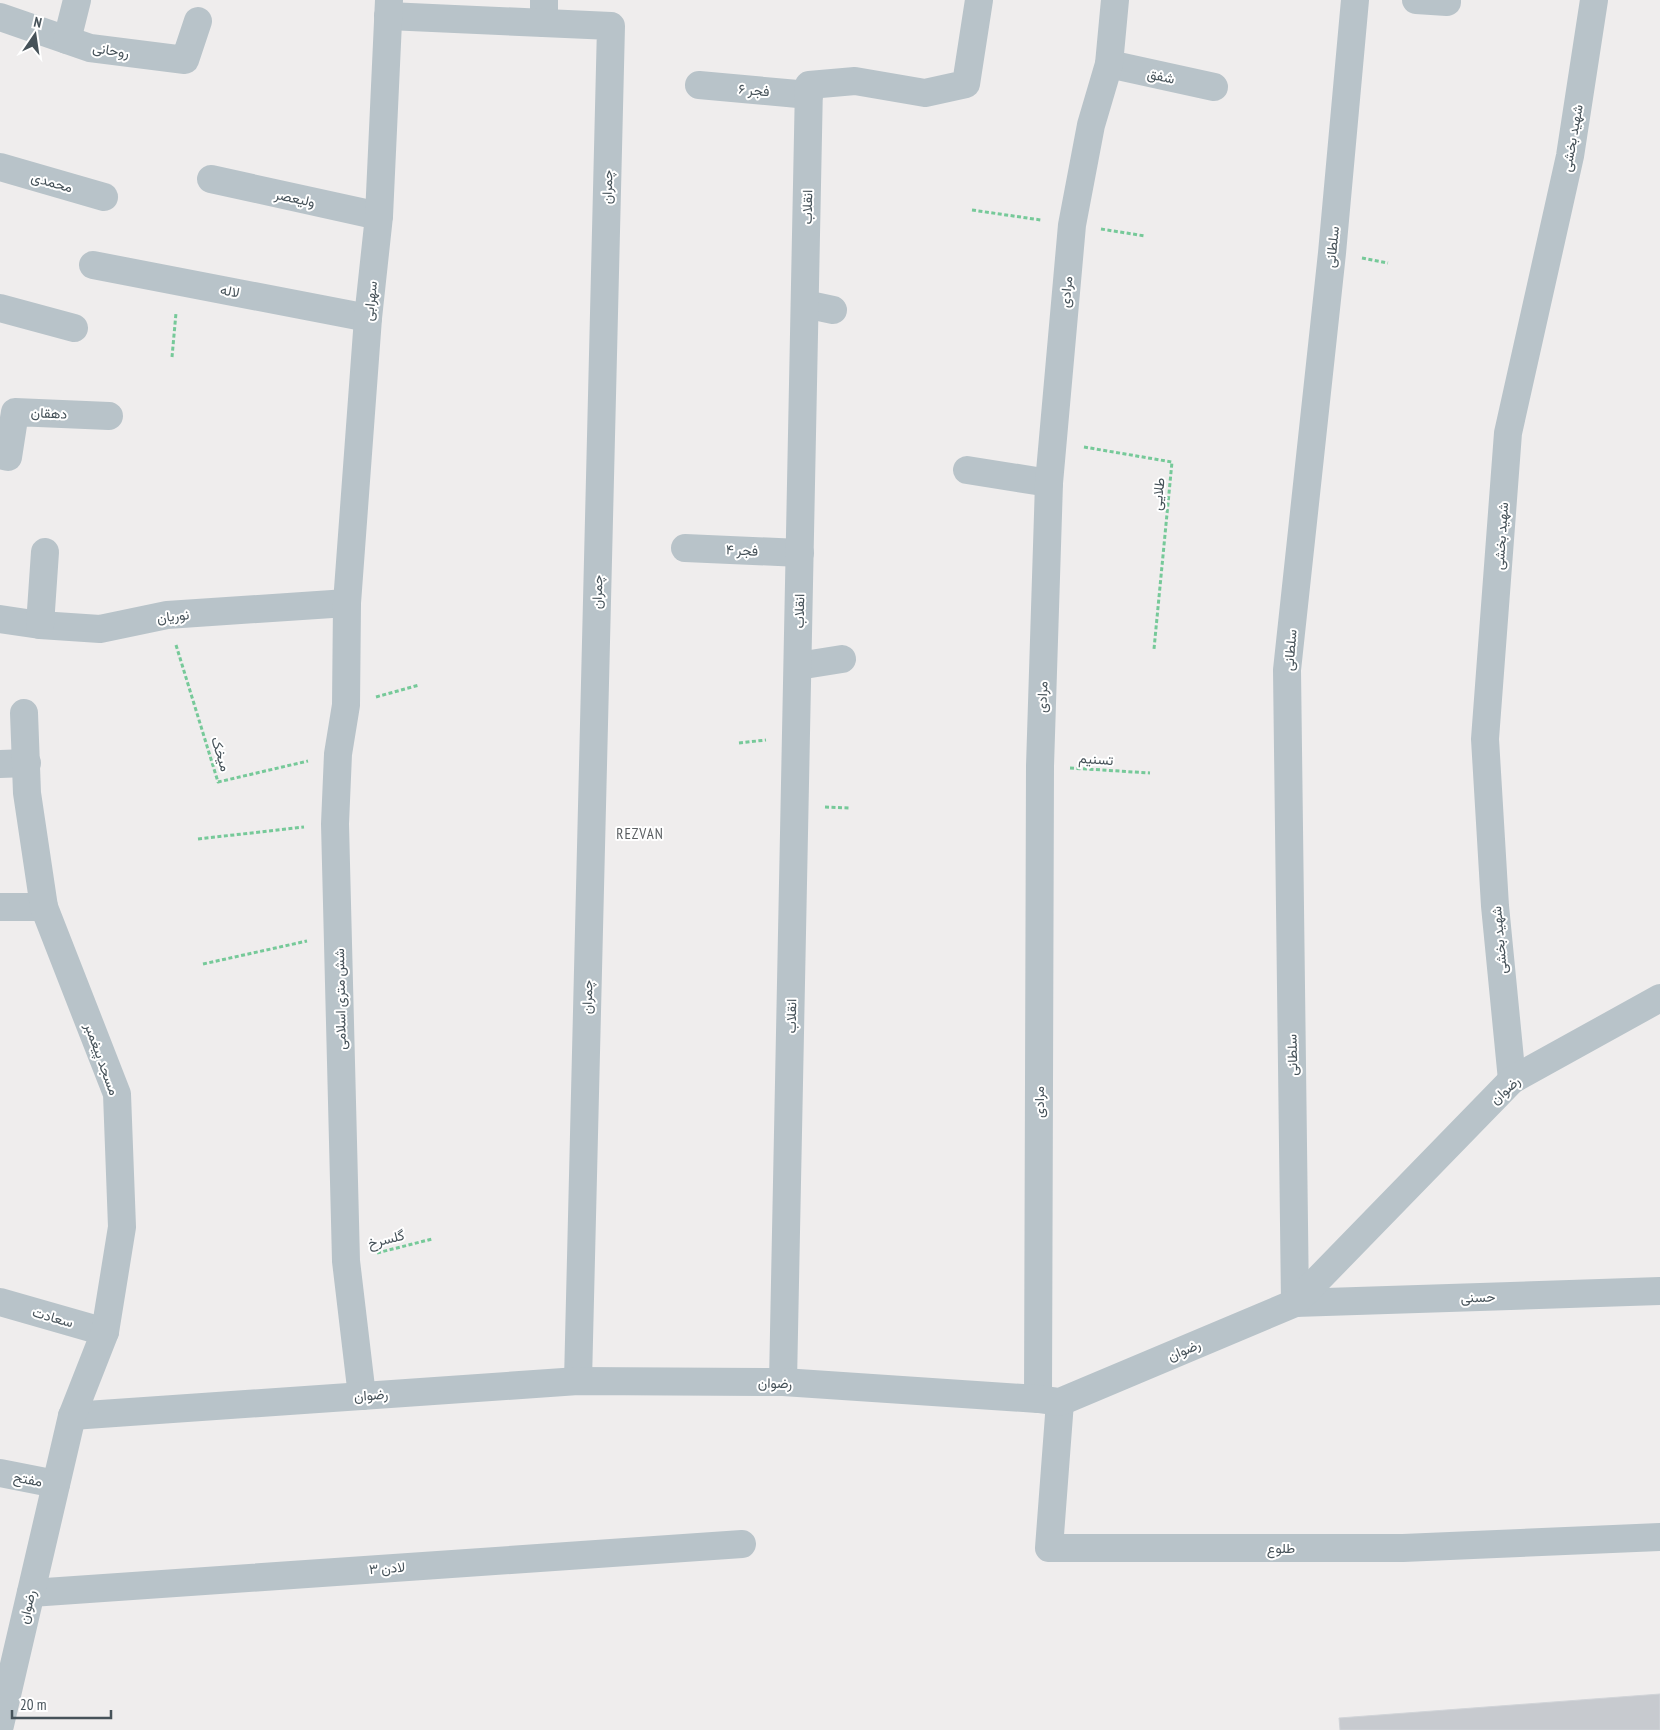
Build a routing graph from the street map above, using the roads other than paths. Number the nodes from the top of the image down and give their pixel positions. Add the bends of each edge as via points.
1 (77, 0) edge
2 (979, 0) edge
3 (1115, 0) edge
4 (1355, 0) edge
5 (1416, 0) edge
6 (1447, 0) edge
7 (1594, 0) edge
8 (389, 8) edge
9 (544, 11) edge
10 (0, 18) edge
11 (198, 21) dead end
12 (67, 40) junction
13 (1109, 64) junction
14 (699, 85) dead end
15 (1214, 87) dead end
16 (809, 95) junction
17 (0, 167) edge
18 (211, 179) dead end
19 (104, 197) dead end
20 (379, 216) junction
21 (93, 265) dead end
22 (805, 304) junction
23 (0, 308) edge
24 (833, 310) dead end
25 (368, 318) junction
26 (74, 328) dead end
27 (108, 416) dead end
28 (0, 455) edge
29 (967, 470) dead end
30 (1049, 483) junction
31 (685, 548) dead end
32 (45, 552) dead end
33 (800, 553) junction
34 (347, 603) junction
35 (0, 619) edge
36 (40, 625) junction
37 (842, 659) dead end
38 (798, 666) junction
39 (24, 713) dead end
40 (13, 764) edge
41 (0, 907) edge
42 (44, 907) junction
43 (1660, 998) edge
44 (1512, 1080) junction
45 (1660, 1291) edge
46 (0, 1302) edge
47 (1295, 1303) junction
48 (105, 1332) junction
49 (578, 1381) junction
50 (784, 1382) junction
51 (362, 1396) junction
52 (1049, 1400) junction
53 (72, 1416) junction
54 (0, 1473) edge
55 (56, 1484) junction
56 (1660, 1537) edge
57 (742, 1544) dead end
58 (31, 1593) junction
59 (8, 1658) edge
60 (0, 1725) edge

1 - 12 street
2 - 16 street via 966,84 925,93 855,81 809,85
3 - 13 street, مرادی
4 - 47 street, سلطانی via 1332,253 1287,670
5 - 6 street
7 - 44 street, شهید بخشی via 1570,156 1508,433 1486,739 1495,906
8 - 9 street, چمران
8 - 20 street, سهرابی
9 - 49 street, چمران via 611,26
10 - 12 street, روحانی
11 - 12 street, روحانی via 185,60 90,48
13 - 15 street, شفق
13 - 30 street, مرادی via 1091,125 1072,225
14 - 16 street, فجر ۶
16 - 22 street, انقلاب
17 - 19 street, محمدی
18 - 20 street, ولیعصر
20 - 25 street, سهرابی
21 - 25 street, لاله
22 - 24 street
22 - 33 street, انقلاب
23 - 26 street
25 - 34 street, سهرابی
27 - 28 street, دهقان via 15,412 8,457
29 - 30 street
30 - 52 street, مرادی via 1040,766
31 - 33 street, فجر ۴
32 - 36 street
33 - 38 street, انقلاب
34 - 36 street, نوریان via 167,615 100,629
34 - 51 street, شش متری اسلامی via 346,705 338,754 335,824 346,1261
35 - 36 street, نوریان
37 - 38 street
38 - 50 street, انقلاب
39 - 40 street, مسجد پیغمبر
40 - 42 street, مسجد پیغمبر via 28,793
41 - 42 street
42 - 48 street, مسجد پیغمبر via 117,1094 122,1227
43 - 44 street, رضوان
44 - 47 street, رضوان
45 - 47 street, حسنی
46 - 48 street, سعادت
47 - 52 street, رضوان
48 - 53 street, مسجد پیغمبر
49 - 50 street, رضوان
49 - 51 street, رضوان
50 - 52 street, رضوان
51 - 53 street, رضوان
52 - 56 street, طلوع via 1049,1548 1403,1548
53 - 55 street, رضوان
54 - 55 street, مفتح
55 - 58 street, رضوان
57 - 58 street, لادن ۳
58 - 59 street, رضوان
59 - 60 street, رضوان

